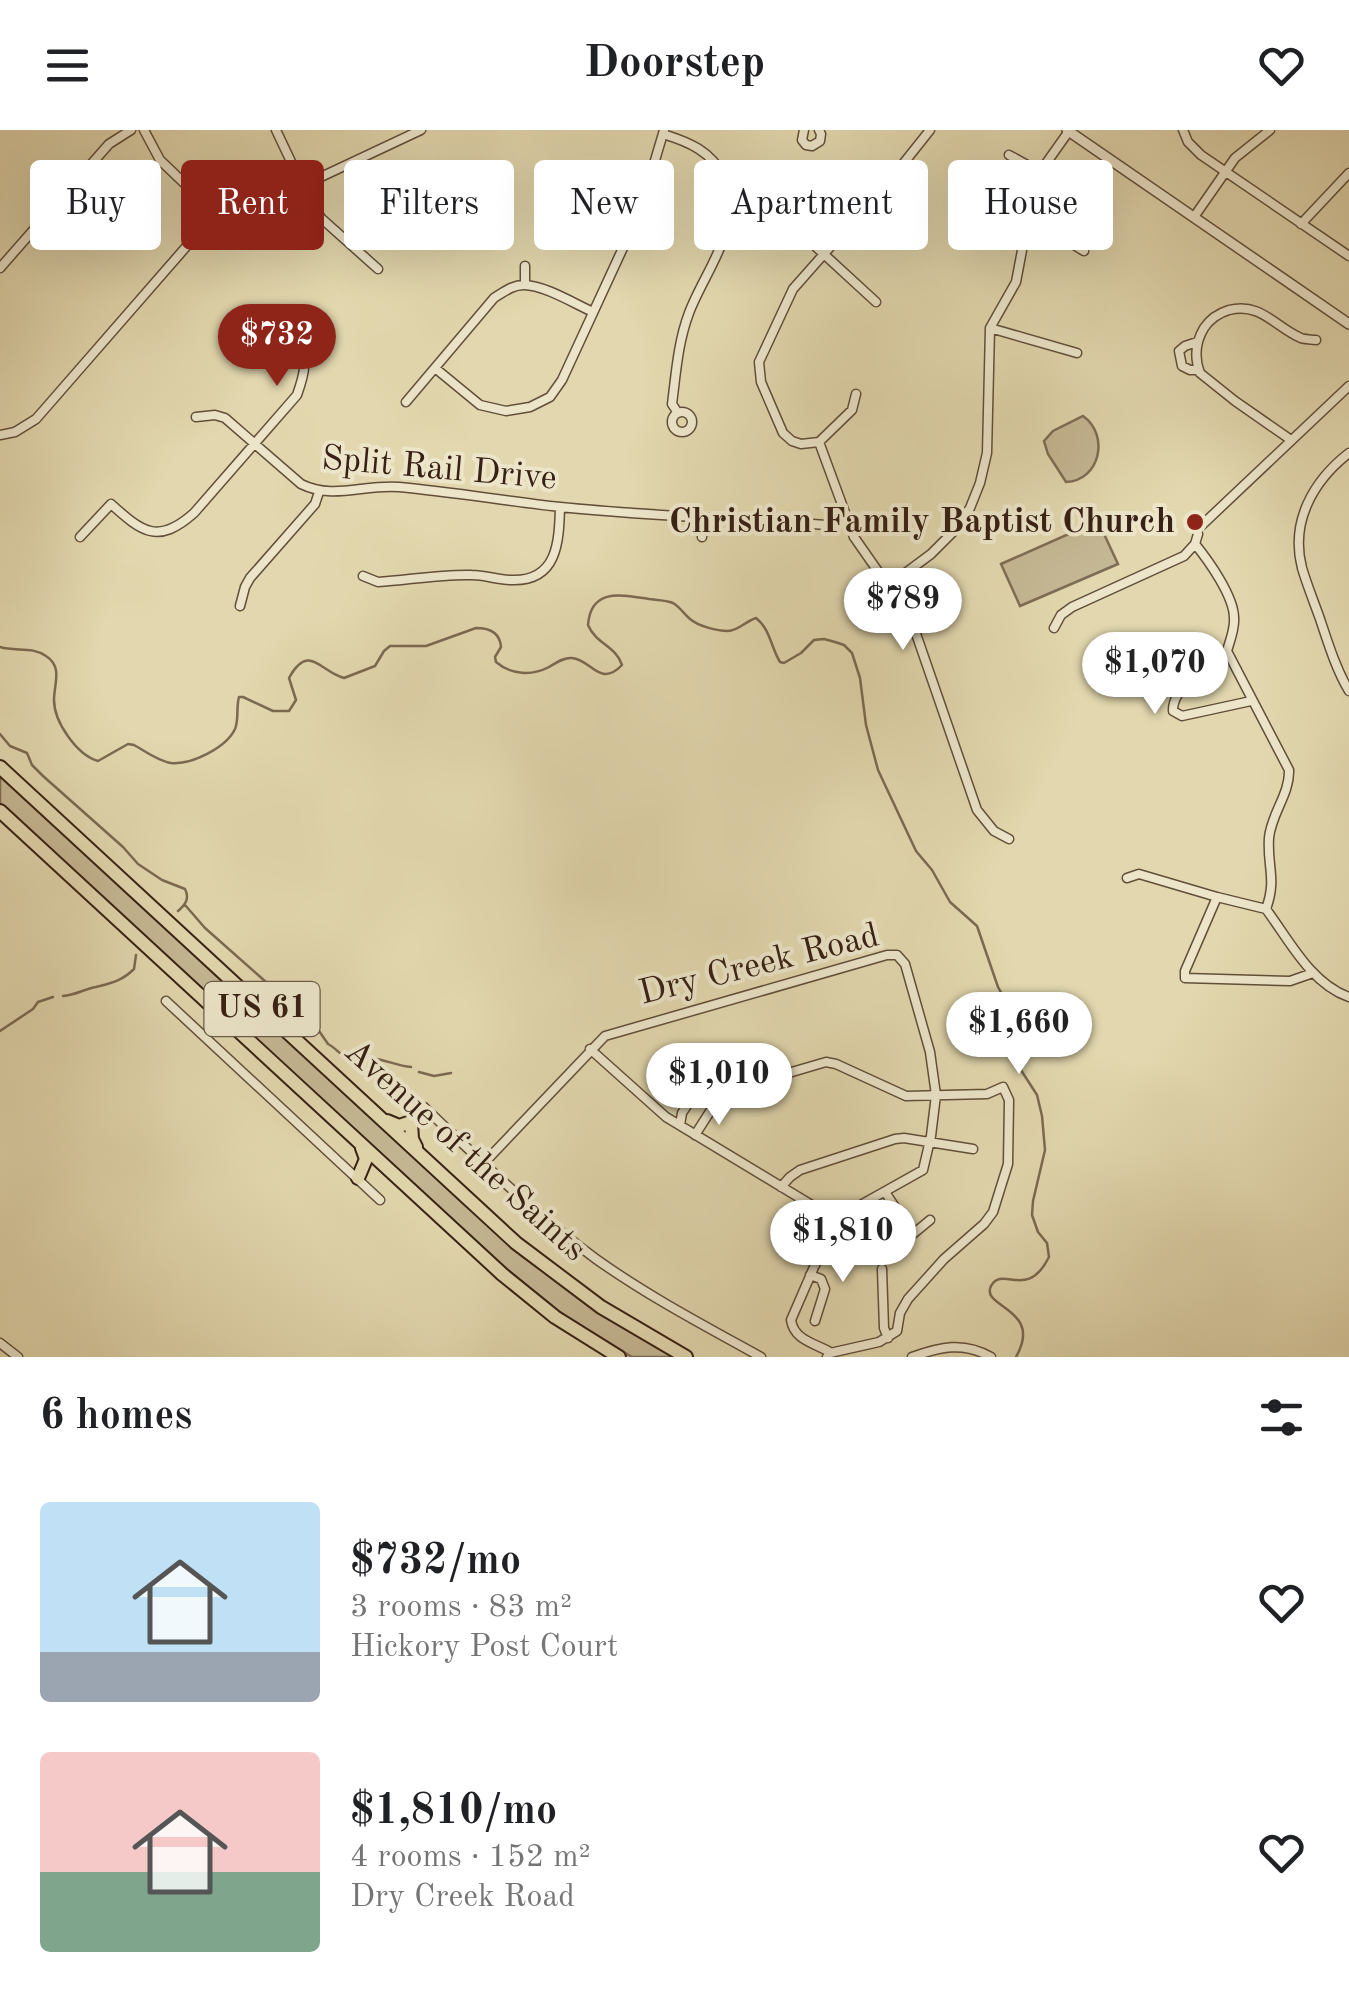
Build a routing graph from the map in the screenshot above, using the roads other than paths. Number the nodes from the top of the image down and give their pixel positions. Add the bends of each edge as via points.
1 (130, 130) edge
2 (144, 130) edge
3 (276, 130) edge
4 (421, 130) edge
5 (804, 130) edge
6 (819, 130) edge
7 (930, 130) edge
8 (1068, 130) edge
9 (1182, 130) edge
10 (1270, 130) edge
11 (664, 132) edge
12 (1009, 155) dead end
13 (290, 160) edge
14 (655, 160) edge
15 (712, 160) edge
16 (1018, 160) edge
17 (1048, 160) edge
18 (1226, 172) junction
19 (1349, 173) edge
20 (324, 176) edge
21 (181, 180) edge
22 (1194, 217) junction
23 (324, 221) edge
24 (1302, 224) junction
25 (184, 250) edge
26 (622, 250) edge
27 (718, 250) edge
28 (821, 250) edge
29 (1023, 250) edge
30 (1081, 250) edge
31 (823, 252) junction
32 (1084, 252) dead end
33 (1349, 256) edge
34 (525, 266) dead end
35 (0, 268) edge
36 (378, 269) dead end
37 (525, 285) junction
38 (876, 302) dead end
39 (593, 312) junction
40 (1349, 324) edge
41 (990, 328) junction
42 (268, 335) dead end
43 (1316, 340) dead end
44 (1197, 342) junction
45 (1077, 354) dead end
46 (316, 368) dead end
47 (435, 368) junction
48 (304, 369) junction
49 (1199, 370) junction
50 (1349, 386) edge
51 (856, 394) dead end
52 (406, 402) dead end
53 (678, 413) dead end
54 (196, 417) dead end
55 (0, 435) edge
56 (1291, 440) junction
57 (818, 442) junction
58 (255, 443) junction
59 (1349, 454) edge
60 (114, 491) dead end
61 (320, 492) junction
62 (111, 504) junction
63 (560, 507) junction
64 (704, 516) junction
65 (846, 519) junction
66 (1288, 522) dead end
67 (1300, 525) junction
68 (1198, 534) junction
69 (80, 537) dead end
70 (702, 537) dead end
71 (364, 576) dead end
72 (888, 586) junction
73 (240, 606) dead end
74 (1054, 628) dead end
75 (1227, 651) junction
76 (1349, 691) edge
77 (1252, 700) junction
78 (0, 767) edge
79 (0, 811) edge
80 (1009, 840) dead end
81 (1128, 878) dead end
82 (1217, 898) junction
83 (1266, 909) junction
84 (1313, 974) junction
85 (1349, 997) edge
86 (166, 1001) dead end
87 (590, 1049) junction
88 (702, 1082) dead end
89 (936, 1095) junction
90 (382, 1119) junction
91 (410, 1122) junction
92 (680, 1126) junction
93 (695, 1135) junction
94 (359, 1142) junction
95 (930, 1144) junction
96 (974, 1149) dead end
97 (419, 1154) junction
98 (484, 1164) junction
99 (394, 1175) junction
100 (358, 1178) junction
101 (781, 1188) junction
102 (885, 1192) junction
103 (380, 1200) dead end
104 (838, 1220) junction
105 (930, 1220) dead end
106 (913, 1234) junction
107 (895, 1250) dead end
108 (882, 1269) dead end
109 (810, 1275) junction
110 (815, 1320) dead end
111 (888, 1338) junction
112 (0, 1343) edge
113 (829, 1355) edge
114 (18, 1357) edge
115 (619, 1357) edge
116 (686, 1357) edge
117 (760, 1357) edge
118 (912, 1357) edge
119 (991, 1357) edge

1 - 35 street via 109,144
2 - 21 street
3 - 13 street
4 - 20 street
5 - 6 street via 802,140 812,146 820,141
7 - 31 street
8 - 17 street
8 - 22 street
9 - 18 street via 1194,150
10 - 18 street
11 - 14 street
11 - 15 street
12 - 16 street
18 - 22 street
18 - 24 street
19 - 24 street
22 - 40 street
23 - 36 street
24 - 33 street
25 - 55 street via 36,419
26 - 39 street
27 - 53 street via 681,335 672,404
28 - 31 street
29 - 41 street via 1016,282
30 - 32 street
31 - 38 street
31 - 57 street via 792,289 759,362 783,433 801,444
34 - 37 street
37 - 39 street
37 - 47 street via 494,298
39 - 47 street via 562,380 550,397 530,407 506,411 480,404
41 - 45 street
41 - 72 street via 980,483 954,532
42 - 48 street via 300,349
43 - 44 street via 1245,308 1208,321
44 - 49 street
44 - 49 street via 1178,357 1182,366
46 - 48 street
47 - 52 street
48 - 58 street via 297,395
49 - 56 street
50 - 56 street
51 - 57 street via 852,410
54 - 58 street, Split Rail Drive via 225,418
56 - 68 street
57 - 65 street
58 - 61 street, Split Rail Drive via 301,484
58 - 62 street via 182,524 149,532
59 - 67 street via 1320,482
60 - 62 street
61 - 63 street, Split Rail Drive via 392,487
61 - 73 street via 250,578
62 - 69 street
63 - 64 street, Split Rail Drive
63 - 71 street via 557,552 530,578 378,582
64 - 65 street, Split Rail Drive via 829,525
64 - 70 street
65 - 72 street
66 - 67 street
67 - 76 street via 1301,565
68 - 74 street via 1184,556 1061,614
68 - 75 street via 1234,608
72 - 80 street via 913,625 977,810
75 - 77 street
75 - 77 street via 1178,694 1173,710 1182,716
77 - 83 street via 1290,776 1269,839 1273,890
78 - 90 highway, Avenue of the Saints / US 61
79 - 94 highway, Avenue of the Saints / US 61
81 - 82 street via 1139,874
82 - 83 street
82 - 84 street via 1185,978 1290,981
83 - 84 street
84 - 85 street
86 - 100 street
87 - 89 street, Dry Creek Road via 617,1030 892,954 906,964
87 - 92 street
87 - 98 street, Dry Creek Road
88 - 92 street
89 - 93 street via 899,1094 826,1062 727,1090
89 - 95 street, Dry Creek Road
89 - 111 street via 987,1094 1003,1087 1009,1100 1008,1164 989,1219 908,1300
90 - 91 highway via 399,1126
90 - 97 highway, Avenue of the Saints / US 61
91 - 97 highway
91 - 98 street via 424,1108
92 - 93 street
93 - 101 street
94 - 99 highway, Avenue of the Saints / US 61
94 - 100 highway via 366,1159
95 - 96 street
95 - 101 street via 895,1139 800,1170
95 - 102 street, Dry Creek Road via 923,1170
97 - 116 highway, Avenue of the Saints / US 61 via 558,1276
98 - 117 street via 609,1268
99 - 100 highway via 374,1170
99 - 115 highway, Avenue of the Saints / US 61 via 529,1297
100 - 103 street
101 - 104 street
102 - 104 street, Dry Creek Road
102 - 106 street
104 - 109 street
105 - 106 street
106 - 107 street
108 - 111 street
109 - 110 street via 825,1288
109 - 113 street via 792,1327
111 - 113 street
112 - 114 street
118 - 119 street via 947,1346

